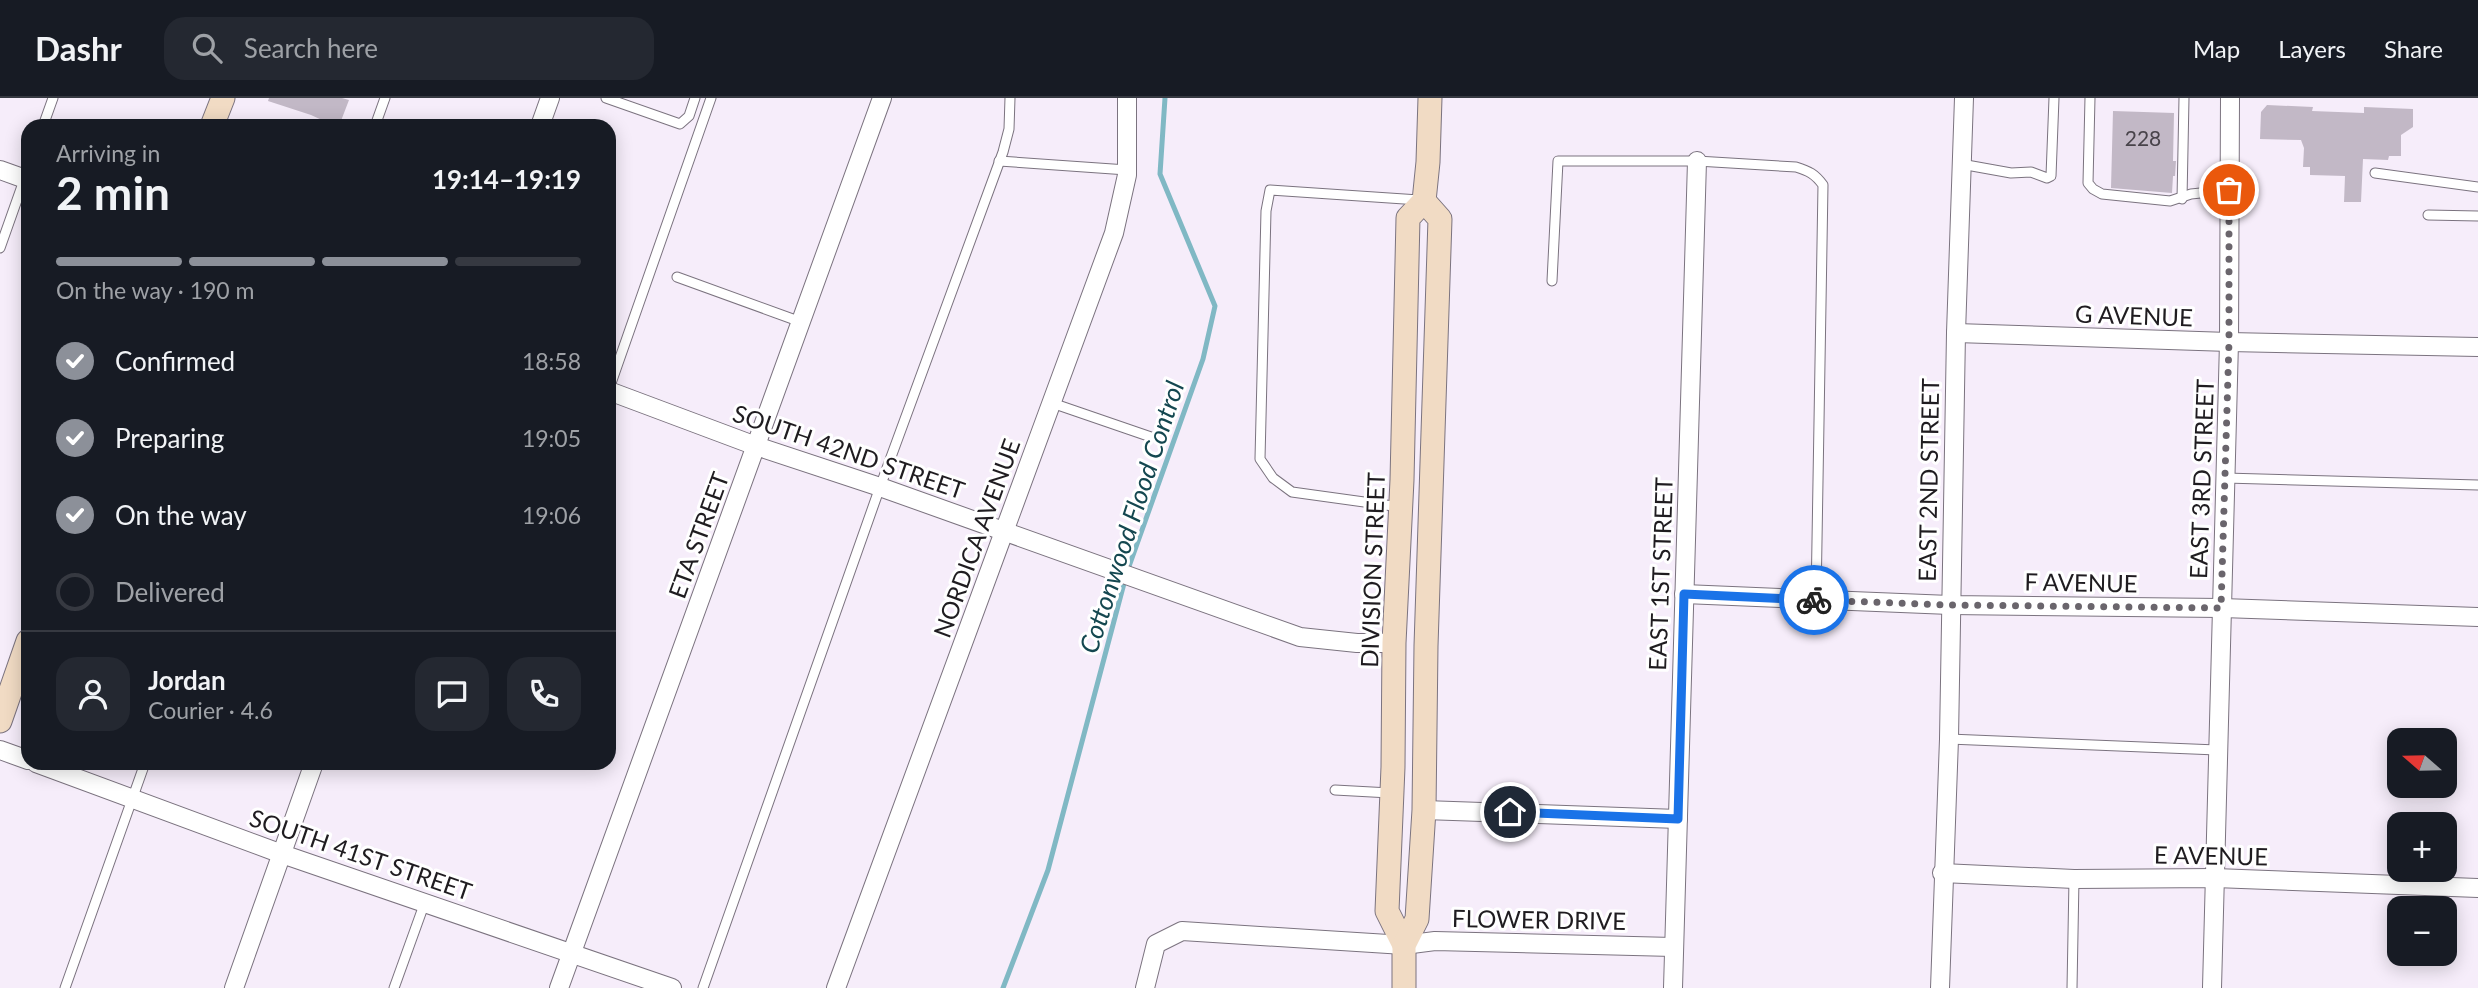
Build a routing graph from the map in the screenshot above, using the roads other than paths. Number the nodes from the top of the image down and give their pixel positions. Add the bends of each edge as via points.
1 (53, 98) edge
2 (223, 98) edge
3 (385, 98) edge
4 (550, 98) edge
5 (606, 98) edge
6 (695, 98) edge
7 (711, 98) edge
8 (882, 98) edge
9 (1010, 98) edge
10 (1127, 98) edge
11 (1430, 98) edge
12 (1964, 98) edge
13 (2054, 98) edge
14 (2090, 98) edge
15 (2184, 98) edge
16 (2230, 98) edge
17 (46, 119) edge
18 (215, 119) edge
19 (378, 119) edge
20 (542, 119) edge
21 (999, 161) junction
22 (1697, 161) junction
23 (1961, 164) junction
24 (0, 170) edge
25 (1127, 170) junction
26 (2375, 173) dead end
27 (21, 175) edge
28 (2478, 187) edge
29 (2229, 190) junction
30 (21, 192) edge
31 (2182, 199) junction
32 (1424, 201) junction
33 (2428, 215) dead end
34 (2478, 216) edge
35 (0, 248) edge
36 (677, 277) dead end
37 (1552, 281) dead end
38 (801, 322) junction
39 (1956, 333) junction
40 (2229, 342) junction
41 (2478, 347) edge
42 (616, 370) edge
43 (616, 393) edge
44 (1052, 403) junction
45 (1151, 437) dead end
46 (756, 446) junction
47 (2225, 478) junction
48 (2478, 485) edge
49 (880, 487) junction
50 (1400, 507) junction
51 (1005, 531) junction
52 (1684, 594) junction
53 (1816, 600) junction
54 (1950, 605) junction
55 (2221, 608) junction
56 (2478, 617) edge
57 (1394, 643) junction
58 (21, 661) edge
59 (0, 721) edge
60 (1949, 739) junction
61 (0, 750) edge
62 (2217, 750) junction
63 (21, 758) edge
64 (55, 770) edge
65 (142, 770) edge
66 (312, 770) edge
67 (1335, 790) dead end
68 (1392, 793) junction
69 (132, 798) junction
70 (1424, 810) junction
71 (1678, 819) junction
72 (282, 854) junction
73 (1942, 873) junction
74 (2215, 878) junction
75 (2074, 879) junction
76 (2478, 888) edge
77 (425, 902) junction
78 (1404, 945) junction
79 (1673, 947) junction
80 (572, 953) junction
81 (65, 988) edge
82 (234, 988) edge
83 (394, 988) edge
84 (559, 988) edge
85 (671, 988) edge
86 (704, 988) edge
87 (836, 988) edge
88 (1145, 988) edge
89 (1404, 988) edge
90 (1672, 988) edge
91 (1940, 988) edge
92 (2072, 988) edge
93 (2212, 988) edge

1 - 17 lane
2 - 18 main road
3 - 19 lane
4 - 20 street
5 - 6 lane via 680,124 689,116
7 - 42 lane
8 - 38 street, ETA STREET
9 - 21 lane via 1009,128
10 - 25 street, NORDICA AVENUE
11 - 32 main road, DIVISION STREET
12 - 23 street, EAST 2ND STREET
13 - 23 lane via 2051,176
14 - 31 lane via 2088,183 2093,189 2102,194
15 - 31 lane
16 - 29 street, EAST 3RD STREET
21 - 25 lane
21 - 49 lane
22 - 37 lane via 1558,161
22 - 52 street, EAST 1ST STREET
22 - 53 lane via 1796,167 1809,171 1823,185
23 - 39 street, EAST 2ND STREET
24 - 27 street
25 - 44 street, NORDICA AVENUE via 1114,233
26 - 28 lane
29 - 31 lane
29 - 40 street, EAST 3RD STREET
30 - 35 lane
32 - 50 main road, DIVISION STREET via 1408,218
32 - 50 lane via 1270,190 1266,211 1261,459 1273,478 1292,492
32 - 70 main road, DIVISION STREET via 1440,219
33 - 34 lane
36 - 38 lane
38 - 46 street, ETA STREET
39 - 40 street, G AVENUE
39 - 54 street, EAST 2ND STREET
40 - 41 street, G AVENUE
40 - 47 street, EAST 3RD STREET
43 - 46 street, SOUTH 42ND STREET
44 - 45 lane
44 - 51 street, NORDICA AVENUE
46 - 49 street, SOUTH 42ND STREET
46 - 80 street, ETA STREET
47 - 48 lane
47 - 55 street, EAST 3RD STREET
49 - 51 street, SOUTH 42ND STREET
49 - 86 lane
50 - 57 main road, DIVISION STREET
51 - 57 street, SOUTH 42ND STREET via 1300,637
51 - 87 street, NORDICA AVENUE
52 - 53 street, F AVENUE
52 - 71 street, EAST 1ST STREET
53 - 54 street, F AVENUE
54 - 55 street, F AVENUE
54 - 60 street, EAST 2ND STREET
55 - 56 street, F AVENUE
55 - 62 street, EAST 3RD STREET
57 - 68 main road, DIVISION STREET
58 - 59 main road
60 - 62 lane
60 - 73 street, EAST 2ND STREET
61 - 63 street
62 - 74 street, EAST 3RD STREET
64 - 69 street, SOUTH 41ST STREET
65 - 69 lane
66 - 72 street
67 - 68 lane
68 - 78 main road, DIVISION STREET via 1387,911
69 - 72 street, SOUTH 41ST STREET
69 - 81 lane
70 - 71 street
70 - 78 main road, DIVISION STREET via 1417,919
71 - 79 street, EAST 1ST STREET
72 - 77 street, SOUTH 41ST STREET
72 - 82 street
73 - 75 street, E AVENUE
73 - 91 street, EAST 2ND STREET
74 - 75 street, E AVENUE
74 - 76 street, E AVENUE
74 - 93 street, EAST 3RD STREET
75 - 92 lane
77 - 80 street, SOUTH 41ST STREET
77 - 83 lane
78 - 79 street, FLOWER DRIVE via 1435,941
78 - 88 street, FLOWER DRIVE via 1182,931 1156,944
78 - 89 main road, DIVISION STREET
79 - 90 street, EAST 1ST STREET
80 - 84 street, ETA STREET
80 - 85 street, SOUTH 41ST STREET

